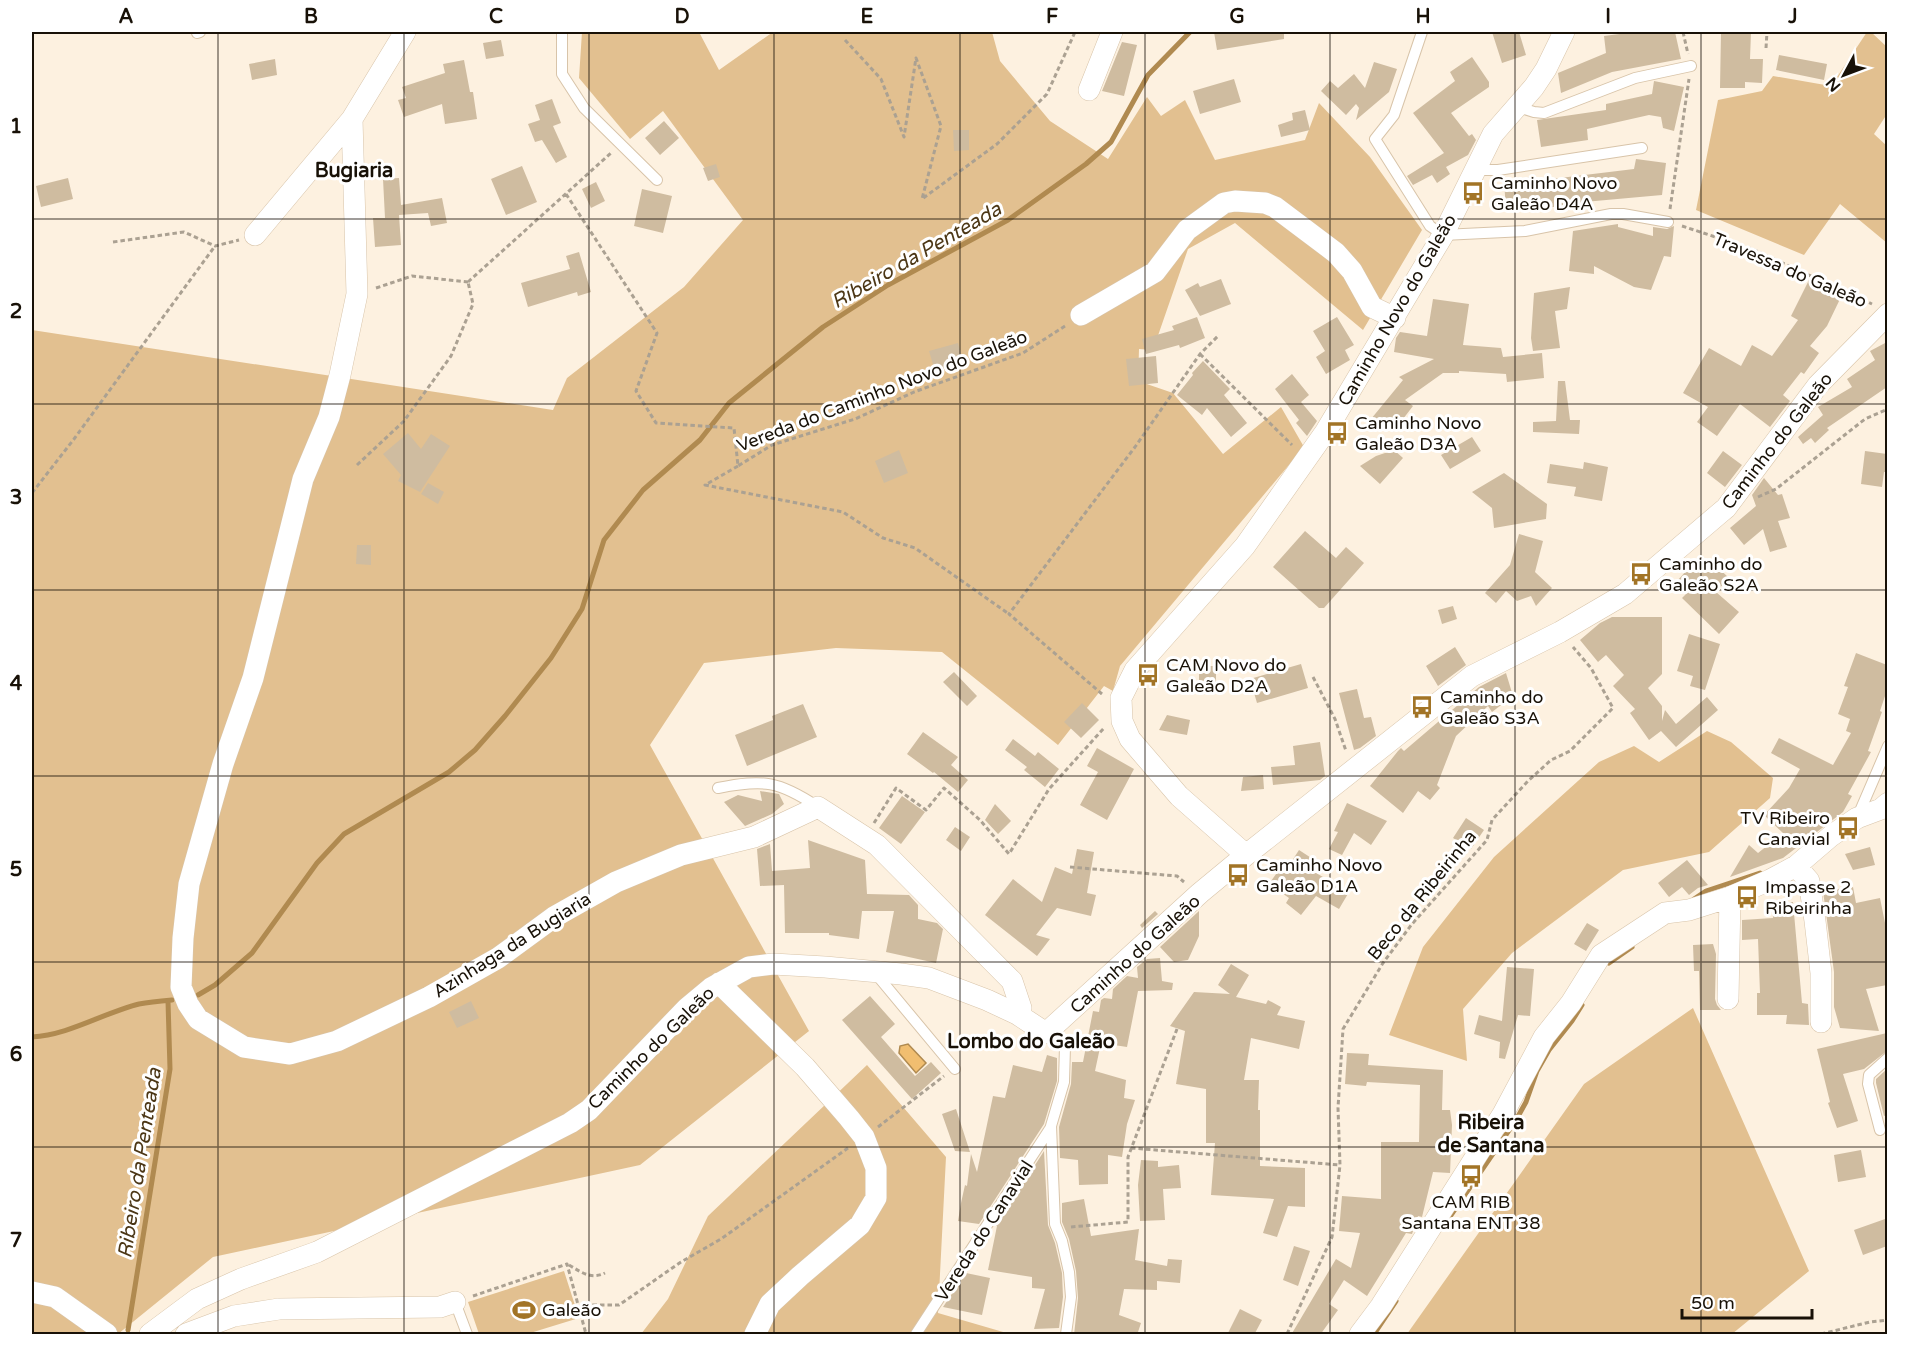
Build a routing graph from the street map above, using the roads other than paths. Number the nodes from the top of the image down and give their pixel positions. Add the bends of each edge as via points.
1 (405, 32) edge
2 (562, 32) edge
3 (1112, 32) edge
4 (1422, 32) edge
5 (1564, 32) edge
6 (1691, 66) road end
7 (1089, 90) dead end
8 (1518, 107) junction
9 (352, 119) junction
10 (1642, 148) dead end
11 (1477, 170) junction
12 (657, 180) dead end
13 (1668, 222) road end
14 (255, 235) road end
15 (1443, 235) junction
16 (1883, 310) edge
17 (1081, 315) road end
18 (1395, 318) junction
19 (1887, 746) edge
20 (718, 788) dead end
21 (1887, 803) edge
22 (818, 807) junction
23 (1857, 818) junction
24 (1246, 855) junction
25 (1796, 866) junction
26 (1730, 897) junction
27 (874, 971) junction
28 (719, 983) junction
29 (1728, 999) dead end
30 (1017, 1014) junction
31 (1821, 1022) dead end
32 (1046, 1033) junction
33 (1887, 1058) edge
34 (955, 1069) road end
35 (1051, 1126) junction
36 (1880, 1130) dead end
37 (32, 1292) edge
38 (455, 1302) joint
39 (107, 1335) edge
40 (150, 1335) edge
41 (186, 1335) edge
42 (467, 1335) edge
43 (755, 1335) edge
44 (916, 1335) edge
45 (1066, 1335) edge
46 (1360, 1335) edge

1 - 9 street
2 - 12 lane via 562,74 584,108
3 - 7 street
4 - 15 lane via 1394,115 1375,139 1430,226
5 - 8 street, Caminho Novo do Galeão via 1546,69
6 - 8 lane via 1626,81 1544,113
8 - 11 street, Caminho Novo do Galeão via 1493,134
9 - 14 street
9 - 22 street, Azinhaga da Bugiaria via 357,294 329,417 303,479 253,678 223,764 189,884 183,938 184,996 198,1019 244,1047 290,1054 337,1041 429,997 616,882 681,855 754,837
10 - 11 lane
11 - 15 street, Caminho Novo do Galeão
13 - 15 lane via 1611,214 1524,231
15 - 18 street, Caminho Novo do Galeão
16 - 24 street, Caminho do Galeão via 1818,385 1726,508 1625,594 1472,676
17 - 18 street via 1155,272 1187,230 1224,203 1234,201 1265,203 1284,214 1346,262 1372,306
18 - 24 street, Caminho Novo do Galeão via 1326,431 1245,546 1135,670 1121,698 1122,721 1130,739 1179,796
19 - 23 lane
20 - 22 lane via 748,782 773,783
21 - 23 street
22 - 30 street via 878,845 1012,981 1021,1008
23 - 25 street
24 - 32 street, Caminho do Galeão
25 - 26 street
25 - 31 street via 1809,882 1821,973
26 - 29 street
26 - 46 street via 1665,913 1601,955 1544,1037 1503,1114
27 - 28 street, Caminho do Galeão via 773,964 749,967
27 - 30 street, Caminho do Galeão via 929,978
27 - 34 lane
28 - 40 street, Caminho do Galeão via 687,1008 589,1110 570,1123 317,1252 197,1299
28 - 43 street via 805,1066 864,1137 876,1167 876,1198 860,1226 770,1304
30 - 32 street, Caminho do Galeão
32 - 35 lane via 1065,1046 1064,1082
33 - 36 lane via 1869,1075 1868,1084
35 - 44 lane, Vereda do Canavial
35 - 45 lane via 1055,1224 1069,1272 1071,1297
37 - 39 street via 55,1297
38 - 41 street via 440,1307 279,1309 234,1316
38 - 42 lane

